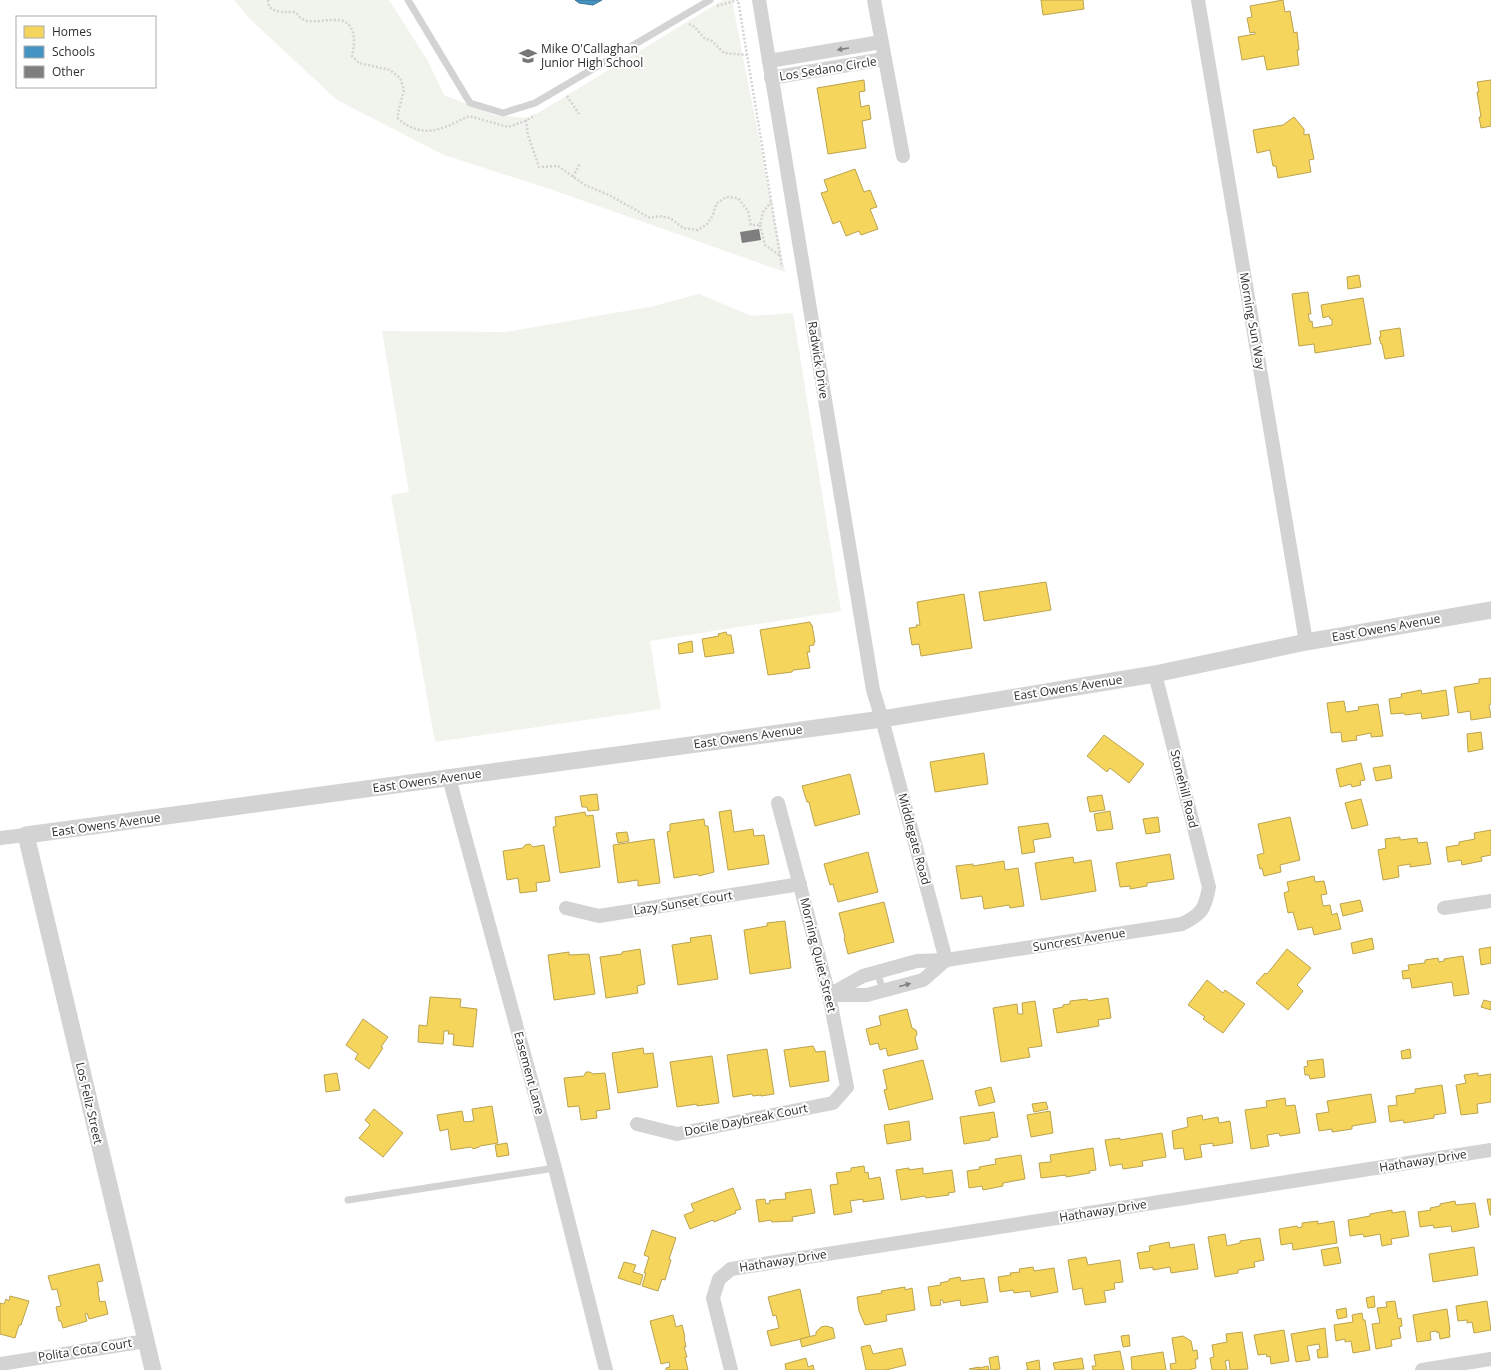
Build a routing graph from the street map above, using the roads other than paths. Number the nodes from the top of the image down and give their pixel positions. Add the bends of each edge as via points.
1 (408, 0) edge
2 (710, 0) edge
3 (759, 0) edge
4 (874, 0) edge
5 (1198, 0) edge
6 (881, 42) junction
7 (884, 59) junction
8 (769, 61) junction
9 (771, 78) junction
10 (903, 156) dead end
11 (1491, 610) edge
12 (1306, 642) junction
13 (1155, 674) junction
14 (882, 719) junction
15 (449, 778) junction
16 (778, 803) dead end
17 (26, 836) junction
18 (0, 838) edge
19 (800, 884) junction
20 (1491, 900) edge
21 (1206, 905) joint
22 (566, 908) dead end
23 (1444, 908) dead end
24 (946, 960) junction
25 (878, 972) junction
26 (882, 990) junction
27 (829, 995) junction
28 (833, 1104) joint
29 (637, 1124) dead end
30 (1491, 1150) edge
31 (554, 1168) junction
32 (348, 1200) dead end
33 (146, 1340) junction
34 (1491, 1359) edge
35 (0, 1364) edge
36 (153, 1370) edge
37 (606, 1370) edge
38 (731, 1370) edge
39 (1422, 1370) edge

1 - 2 lane via 470,103 503,113 535,103
3 - 8 street, Radwick Drive
4 - 6 street, Los Sedano Circle
5 - 12 street, Morning Sun Way
6 - 7 street, Los Sedano Circle
6 -> 8 street, Los Sedano Circle
7 - 9 street, Los Sedano Circle
7 - 10 street, Los Sedano Circle
8 - 9 street, Radwick Drive
9 - 14 street, Radwick Drive via 873,690
11 - 12 street, East Owens Avenue
12 - 13 street, East Owens Avenue
13 - 14 street, East Owens Avenue
13 - 21 street, Stonehill Road via 1209,887
14 - 15 street, East Owens Avenue
14 - 24 street, Middlegate Road
15 - 17 street, East Owens Avenue
15 - 31 street, Easement Lane
16 - 19 street, Morning Quiet Street
17 - 18 street, East Owens Avenue
17 - 33 street, Los Feliz Street
19 - 22 street, Lazy Sunset Court via 599,916
19 - 27 street, Morning Quiet Street
20 - 23 street
21 - 24 street, Suncrest Avenue via 1195,918 1182,924
24 - 25 street, Suncrest Avenue via 917,961
26 -> 24 street via 923,980
25 - 26 lane
25 - 27 street, Suncrest Avenue via 863,976
26 - 27 street via 867,995
27 - 28 street, Morning Quiet Street via 847,1087
28 - 29 street, Docile Daybreak Court via 677,1134
30 - 38 street, Hathaway Drive via 731,1269 719,1279 713,1298
31 - 32 lane
31 - 37 street, Easement Lane
33 - 35 street, Polita Cota Court
33 - 36 street, Los Feliz Street
34 - 39 street

